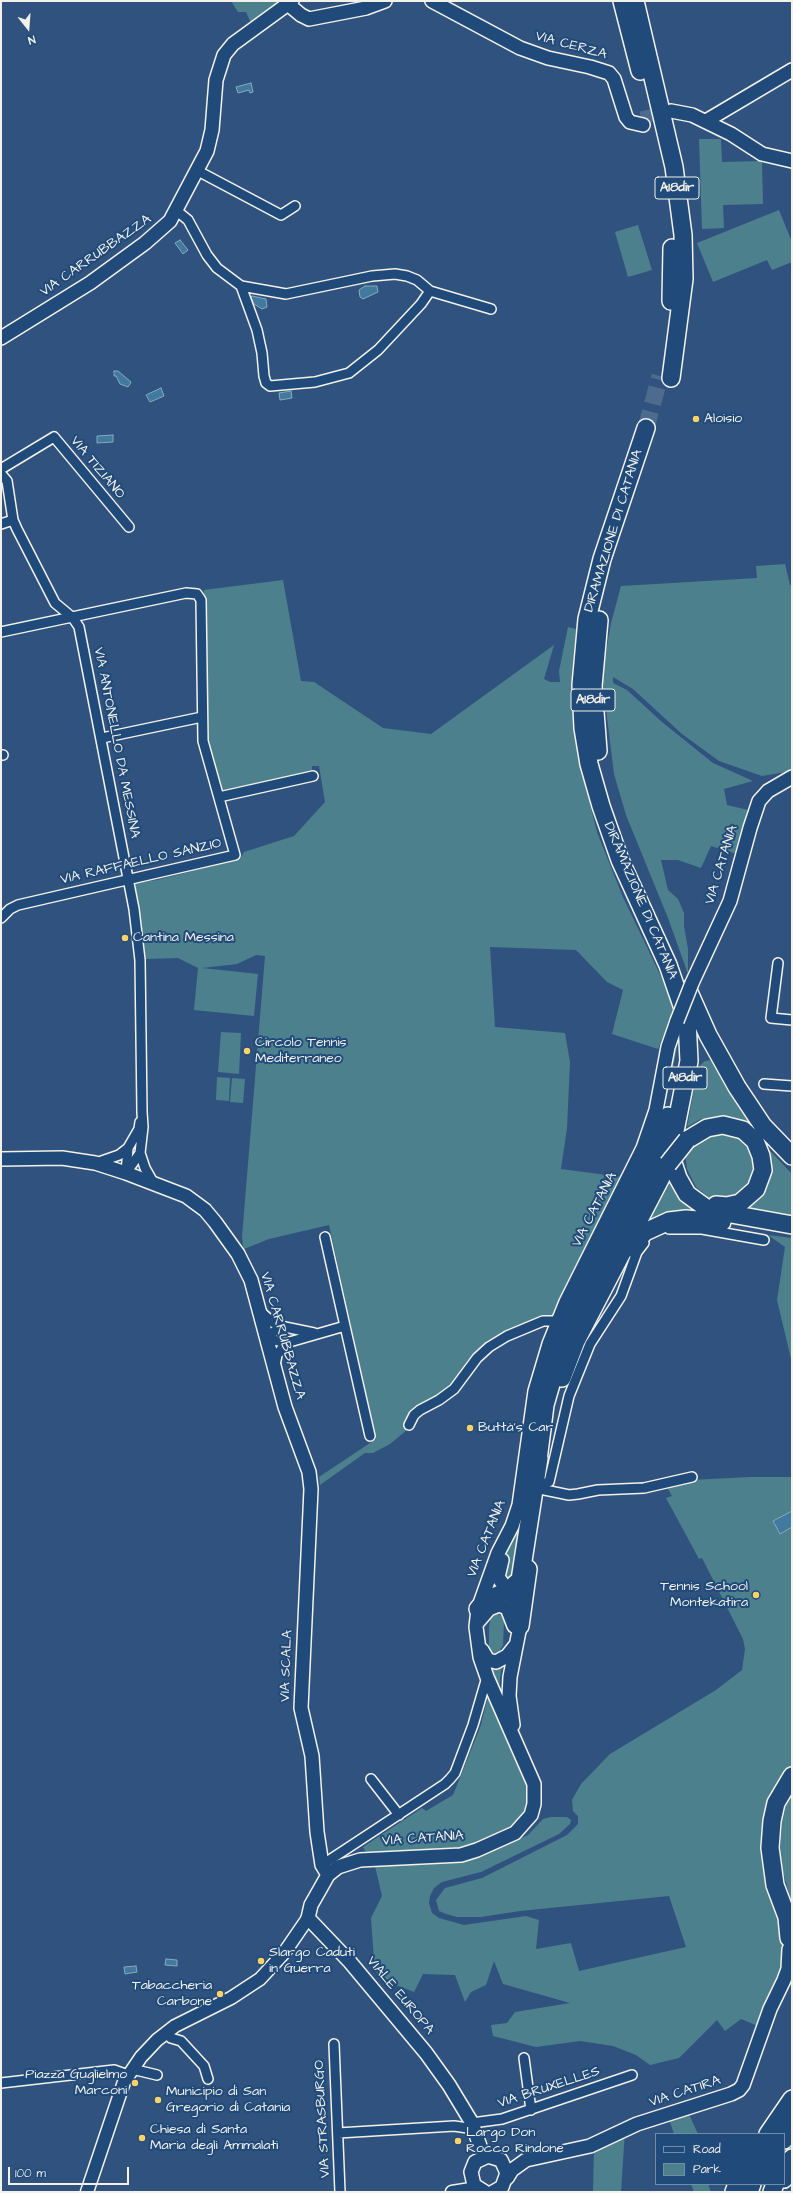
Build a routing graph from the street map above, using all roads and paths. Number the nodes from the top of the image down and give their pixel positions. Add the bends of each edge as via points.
1 (385, 1) edge
2 (432, 1) edge
3 (622, 1) edge
4 (635, 1) edge
5 (293, 2) edge
6 (792, 70) edge
7 (671, 115) tunnel mouth
8 (642, 121) dead end
9 (706, 122) junction
10 (792, 161) edge
11 (198, 171) junction
12 (295, 206) dead end
13 (177, 211) junction
14 (241, 286) junction
15 (430, 291) junction
16 (491, 309) dead end
17 (1, 338) edge
18 (1, 469) edge
19 (1, 474) edge
20 (13, 520) junction
21 (1, 524) edge
22 (129, 527) dead end
23 (73, 618) junction
24 (1, 632) edge
25 (202, 717) junction
26 (102, 738) junction
27 (313, 776) dead end
28 (792, 777) edge
29 (219, 797) junction
30 (620, 860) junction
31 (129, 879) junction
32 (1, 918) edge
33 (778, 963) dead end
34 (676, 965) junction
35 (792, 1020) edge
36 (764, 1084) dead end
37 (792, 1086) edge
38 (142, 1112) junction
39 (685, 1137) junction
40 (128, 1148) junction
41 (140, 1153) junction
42 (792, 1156) edge
43 (1, 1159) edge
44 (667, 1160) junction
45 (95, 1163) junction
46 (792, 1168) edge
47 (126, 1172) junction
48 (154, 1184) junction
49 (792, 1225) edge
50 (792, 1233) edge
51 (325, 1237) dead end
52 (764, 1240) dead end
53 (597, 1299) junction
54 (260, 1310) junction
55 (558, 1321) junction
56 (345, 1326) junction
57 (286, 1328) junction
58 (314, 1333) junction
59 (266, 1338) junction
60 (286, 1343) junction
61 (274, 1368) junction
62 (409, 1425) dead end
63 (370, 1436) dead end
64 (304, 1456) joint
65 (537, 1468) junction
66 (692, 1477) dead end
67 (541, 1487) junction
68 (512, 1526) junction
69 (507, 1591) junction
70 (477, 1621) junction
71 (518, 1637) junction
72 (487, 1677) junction
73 (521, 1752) junction
74 (792, 1776) edge
75 (371, 1779) dead end
76 (792, 1784) edge
77 (399, 1815) junction
78 (325, 1870) junction
79 (792, 1916) edge
80 (308, 1918) junction
81 (790, 1944) edge
82 (788, 1976) edge
83 (166, 2034) junction
84 (334, 2044) dead end
85 (524, 2058) dead end
86 (126, 2071) junction
87 (632, 2074) dead end
88 (157, 2075) dead end
89 (208, 2079) dead end
90 (1, 2084) edge
91 (792, 2100) edge
92 (531, 2110) junction
93 (792, 2118) edge
94 (470, 2126) junction
95 (338, 2133) junction
96 (769, 2133) edge
97 (775, 2133) edge
98 (779, 2133) edge
99 (785, 2137) edge
100 (792, 2141) edge
101 (492, 2156) junction
102 (785, 2158) edge
103 (792, 2158) edge
104 (526, 2160) junction
105 (475, 2162) junction
106 (785, 2176) edge
107 (507, 2178) junction
108 (792, 2180) edge
109 (486, 2191) edge
110 (87, 2192) edge
111 (340, 2192) edge
112 (452, 2192) edge
113 (788, 2192) edge

1 - 5 main road via 329,16 305,18
2 - 8 main road, VIA CERZA via 520,48 548,58 603,70 614,79 622,102
3 - 4 highway, A18dir via 663,170 671,235 672,284 666,377 684,278 683,235 674,167
5 - 11 main road, VIA CARRUBBAZZA via 233,44 224,55 216,80 207,151
6 - 9 main road
7 - 9 main road via 684,112
9 - 10 main road via 762,154
11 - 12 street via 281,215
11 - 13 main road, VIA CARRUBBAZZA
13 - 14 street via 188,220 217,268
13 - 17 main road, VIA CARRUBBAZZA via 164,228 90,283
14 - 15 street via 286,294 372,276 395,274 417,280
14 - 15 street via 257,330 264,376 270,386 315,382 349,373 378,350
15 - 16 street
18 - 22 street, VIA TIZIANO via 54,436
19 - 20 street, VIA ANTONELLO DA MESSINA via 7,481
20 - 21 street
20 - 23 street, VIA ANTONELLO DA MESSINA via 55,603
23 - 24 street, VIA RAFFAELLO SANZIO via 60,618
23 - 25 street, VIA RAFFAELLO SANZIO via 186,593 197,594 201,600
23 - 26 street, VIA ANTONELLO DA MESSINA via 79,627
25 - 26 street
25 - 29 street, VIA RAFFAELLO SANZIO via 205,750
26 - 31 street, VIA ANTONELLO DA MESSINA
27 - 29 street
28 - 55 main road, VIA CATANIA, bridge via 768,791 759,801 730,901 692,983 668,1047 656,1110 643,1148
29 - 31 street, VIA RAFFAELLO SANZIO via 235,855
30 - 34 highway, DIRAMAZIONE DI CATANIA / A18dir via 589,764 582,704 582,661 587,619 597,579 652,429 605,595 596,641 593,703 599,754 610,800 631,859
30 - 49 highway, DIRAMAZIONE DI CATANIA / A18dir via 668,965 687,1020 689,1061 672,1141 678,1178 687,1194 709,1210
30 - 65 highway via 680,1008 682,1051 669,1113 657,1148 561,1344 541,1423
31 - 32 street, VIA RAFFAELLO SANZIO via 18,905
31 - 38 street, VIA ANTONELLO DA MESSINA via 140,960
33 - 35 street via 771,1018
34 - 39 highway via 691,1011 696,1041 694,1074 682,1139 682,1160 686,1176 700,1196 720,1206 740,1204 756,1189 762,1176 762,1162 755,1141 743,1130 715,1125
34 - 42 highway, DIRAMAZIONE DI CATANIA / A18dir via 708,1035 737,1087 763,1126
36 - 37 street
38 - 40 street via 139,1129
38 - 41 street
39 - 44 highway, bridge
39 - 46 highway via 708,1121 725,1118 741,1122 757,1132
40 - 45 street via 119,1155
40 - 47 street
41 - 47 street
41 - 48 street
43 - 45 main road, VIA CARRUBBAZZA via 62,1158
44 - 53 highway
44 - 65 highway via 564,1357 549,1407
45 - 47 main road, VIA CARRUBBAZZA
47 - 48 main road, VIA CARRUBBAZZA
48 - 54 main road, VIA CARRUBBAZZA via 186,1196 205,1210 238,1254 251,1280
50 - 53 highway via 697,1219 669,1221 653,1227 638,1238
51 - 56 street
52 - 67 street via 702,1228 685,1228 658,1233 645,1241 637,1252 621,1296 590,1344 569,1396 549,1482
53 - 67 highway via 576,1341 557,1394
54 - 57 street via 272,1322
54 - 59 main road, VIA CARRUBBAZZA
55 - 62 street via 543,1321 507,1336 489,1347 477,1358 454,1389 420,1410
55 - 68 main road, VIA CATANIA via 535,1391 522,1490
56 - 58 street
56 - 63 street
57 - 58 street
57 - 59 street via 274,1331
58 - 60 street
59 - 60 street
59 - 61 main road, VIA CARRUBBAZZA
60 - 61 street via 277,1355
61 - 64 main road, VIA CARRUBBAZZA
64 - 78 main road, VIA SCALA via 311,1489 301,1708 312,1756 317,1832
65 - 69 highway via 522,1572 520,1580
66 - 67 street via 644,1488 598,1490 578,1494
67 - 71 highway
68 - 69 main road via 498,1572 498,1577
68 - 70 main road, VIA CATANIA via 498,1553
69 - 70 highway via 486,1600
69 - 71 main road via 515,1602
70 - 71 main road via 494,1606 503,1606 509,1613
70 - 71 main road via 483,1653 492,1662 500,1661
70 - 72 main road, VIA CATANIA via 478,1648
71 - 73 main road via 509,1696 513,1725
72 - 73 main road, VIA CATANIA
72 - 77 street, VIA CATANIA via 473,1726 455,1773 445,1784
73 - 78 main road, VIA CATANIA via 534,1784 534,1804 527,1822 515,1833 491,1846 461,1854 360,1860
74 - 81 highway via 776,1803 770,1848 774,1885 786,1916
75 - 77 street
76 - 79 highway via 778,1814 775,1848 779,1884
77 - 78 street, VIA CATANIA
78 - 80 main road
80 - 83 street via 284,1953 260,1978 243,1991 185,2020
80 - 94 main road, VIALE EUROPA via 341,1951 426,2053 459,2102
81 - 82 main road, VIA CATIRA
82 - 104 main road, VIA CATIRA via 770,2009 739,2090 637,2124 590,2146
83 - 86 street
83 - 89 street via 181,2041 204,2066
84 - 95 street, VIA STRASBURGO
85 - 92 street
86 - 88 street
86 - 90 street
86 - 110 street
87 - 92 street, VIA BRUXELLES
91 - 96 highway
91 - 97 highway
91 - 98 highway
92 - 94 street, VIA BRUXELLES
93 - 99 highway
94 - 95 street, VIA BRUXELLES
94 - 101 main road, VIALE EUROPA via 481,2149
94 - 105 main road, VIALE EUROPA
95 - 111 street, VIA STRASBURGO
100 - 102 highway
101 - 104 main road
101 - 105 main road
101 - 107 main road via 506,2168
103 - 106 highway
104 - 107 main road via 512,2170
105 - 109 main road via 471,2177
107 - 109 main road via 502,2187
108 - 113 highway
109 - 112 street

